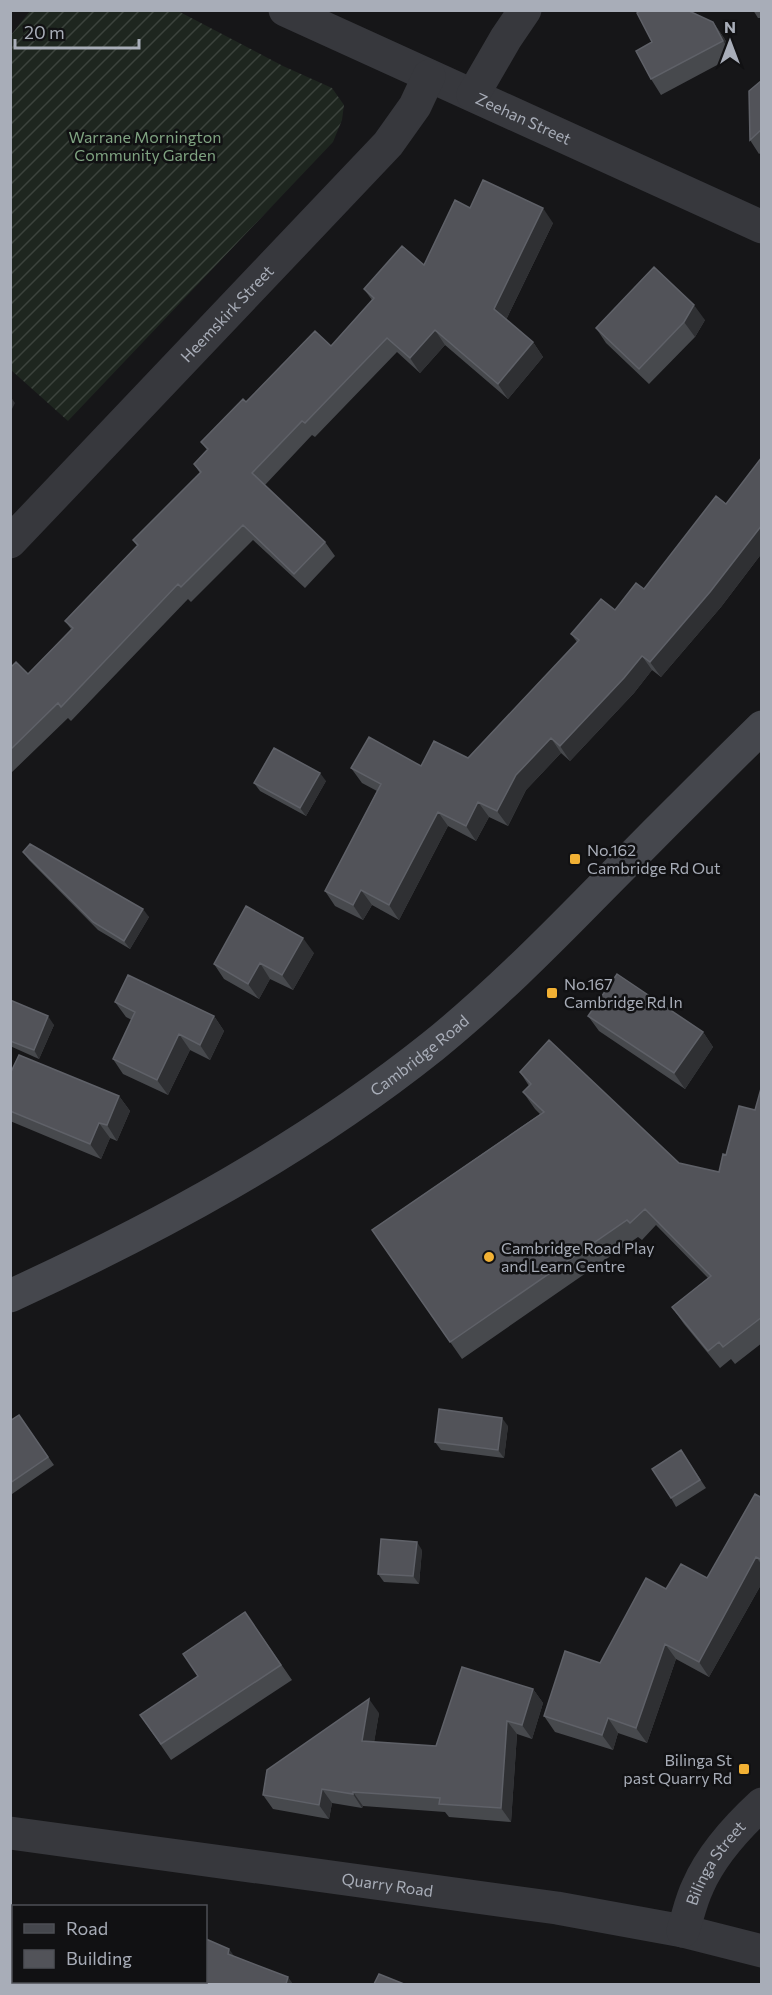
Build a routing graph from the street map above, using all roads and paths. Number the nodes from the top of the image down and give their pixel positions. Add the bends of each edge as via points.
1 (285, 10) edge
2 (525, 10) edge
3 (429, 76) junction
4 (473, 95) junction
5 (762, 227) edge
6 (10, 542) edge
7 (762, 727) edge
8 (10, 1296) edge
9 (762, 1804) edge
10 (10, 1833) edge
11 (683, 1931) junction
12 (762, 1951) edge

1 - 3 street, Zeehan Street
2 - 4 street
3 - 4 street, Zeehan Street
3 - 6 street, Heemskirk Street via 415,106 388,144
4 - 5 street, Zeehan Street
7 - 8 main road, Cambridge Road via 516,974 434,1045 338,1116 243,1177 164,1221
9 - 11 street, Bilinga Street via 737,1827 716,1856 698,1886
10 - 11 street, Quarry Road via 557,1908
11 - 12 street, Quarry Road

